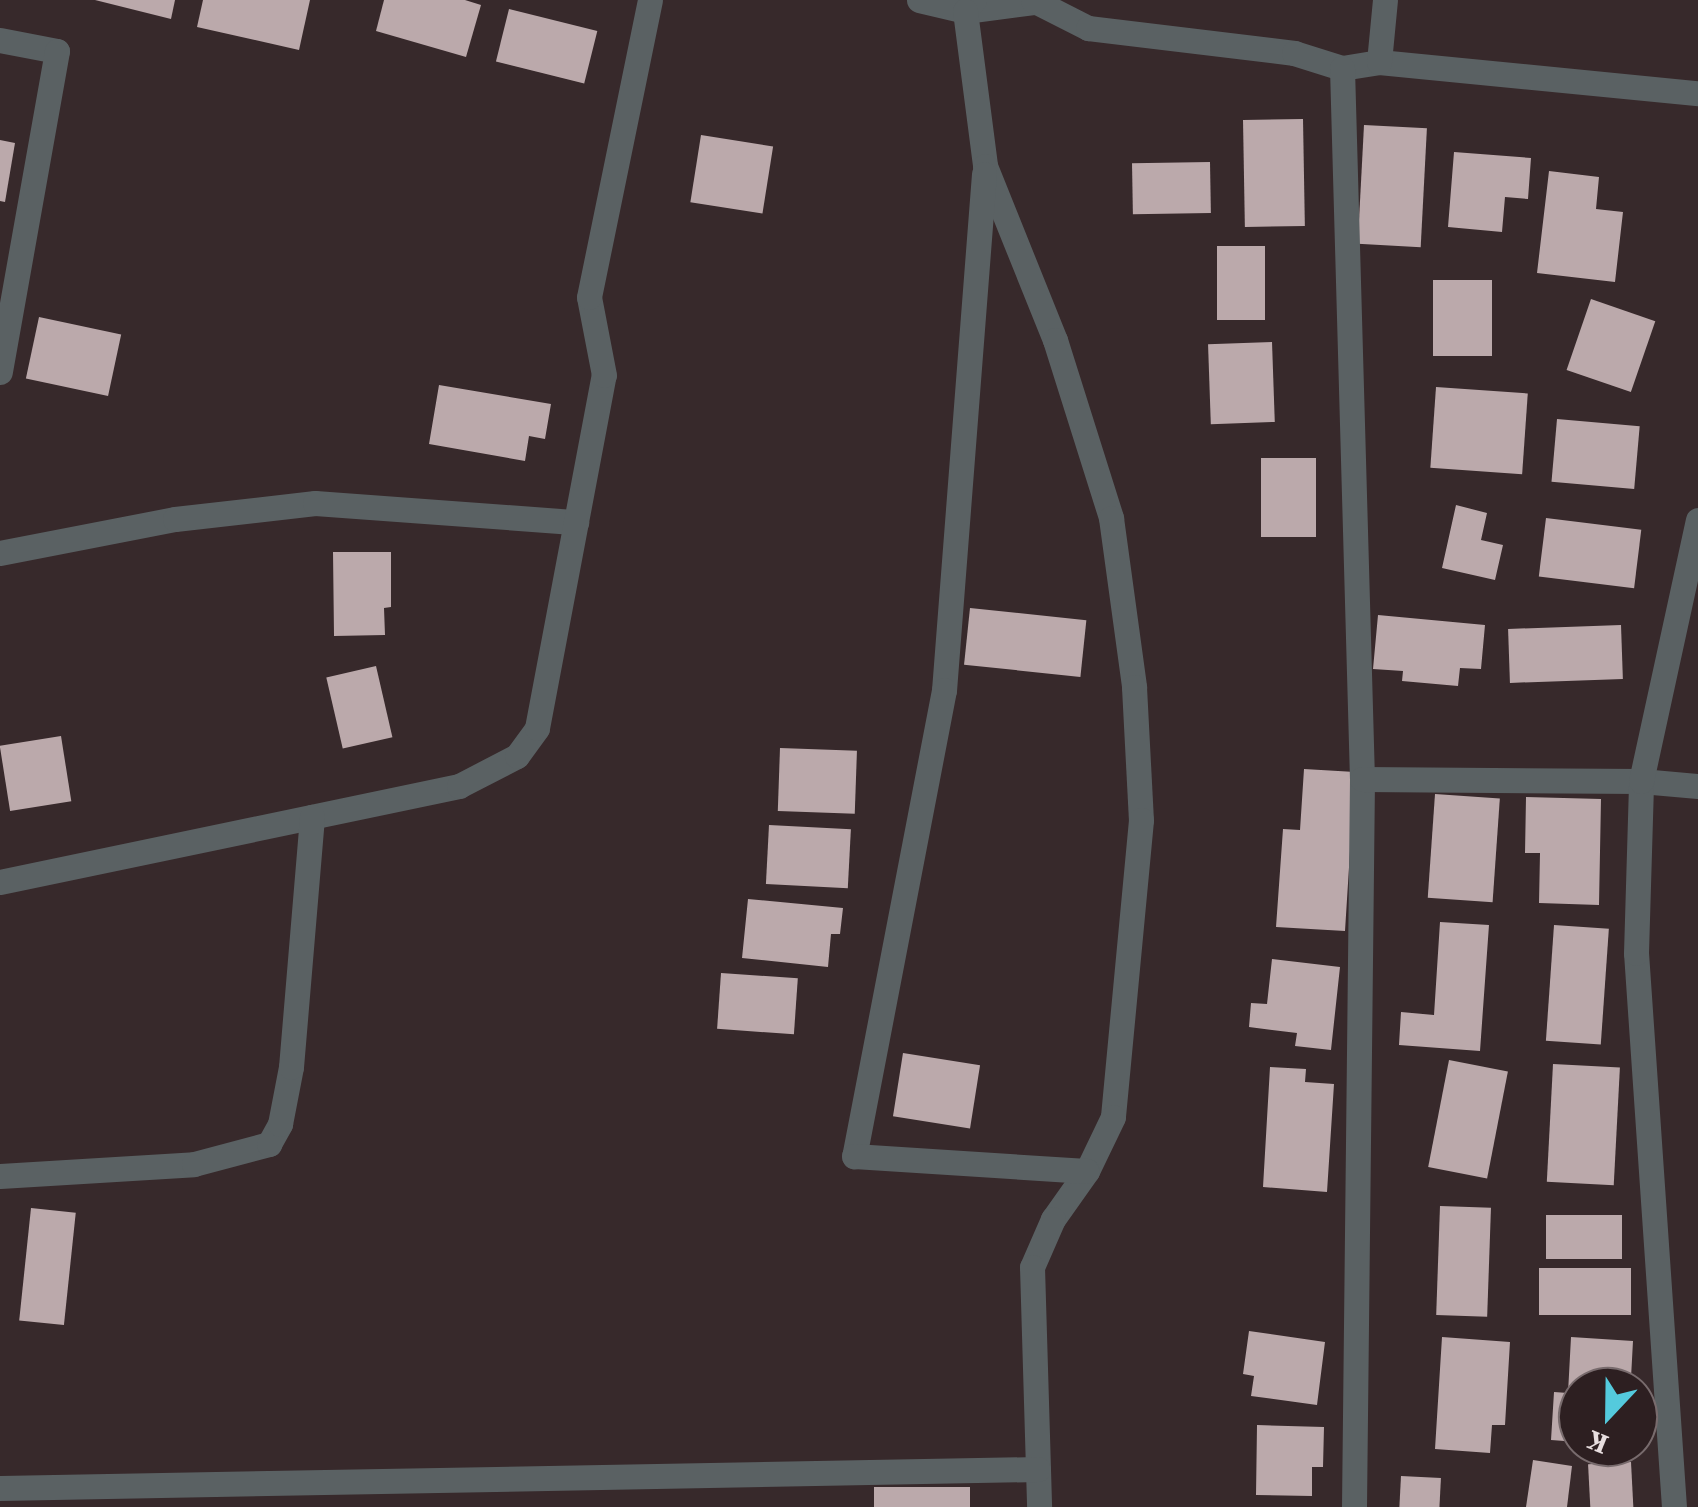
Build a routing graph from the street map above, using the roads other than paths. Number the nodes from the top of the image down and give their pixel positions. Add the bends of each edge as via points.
1 (650, 0) edge
2 (919, 0) edge
3 (1385, 0) edge
4 (1033, 1) edge
5 (970, 6) edge
6 (0, 40) edge
7 (1380, 62) junction
8 (1342, 68) junction
9 (1698, 93) edge
10 (985, 166) junction
11 (0, 372) edge
12 (1698, 520) edge
13 (576, 522) junction
14 (0, 554) edge
15 (1362, 780) junction
16 (1642, 781) junction
17 (1698, 786) edge
18 (312, 817) junction
19 (0, 882) edge
20 (1087, 1171) junction
21 (0, 1176) edge
22 (1038, 1469) junction
23 (0, 1488) edge
24 (1038, 1507) edge
25 (1354, 1507) edge
26 (1674, 1507) edge

1 - 13 street via 589,297 604,375
2 - 5 street
3 - 7 street
4 - 5 street
4 - 8 street via 1088,28 1294,53
5 - 10 street
6 - 11 street via 57,51
7 - 8 street
7 - 9 street
8 - 15 street
10 - 20 street via 1056,340 1111,518 1134,686 1142,820 1113,1117
10 - 20 street via 944,690 854,1156
12 - 16 street
13 - 14 street via 315,502
13 - 18 street via 537,728 517,756 458,786
15 - 16 street
15 - 25 street
16 - 17 street
16 - 26 street via 1636,953
18 - 19 street
18 - 21 street via 291,1067 280,1124 269,1144 194,1164
20 - 22 street via 1053,1220 1032,1267
22 - 23 street
22 - 24 street

